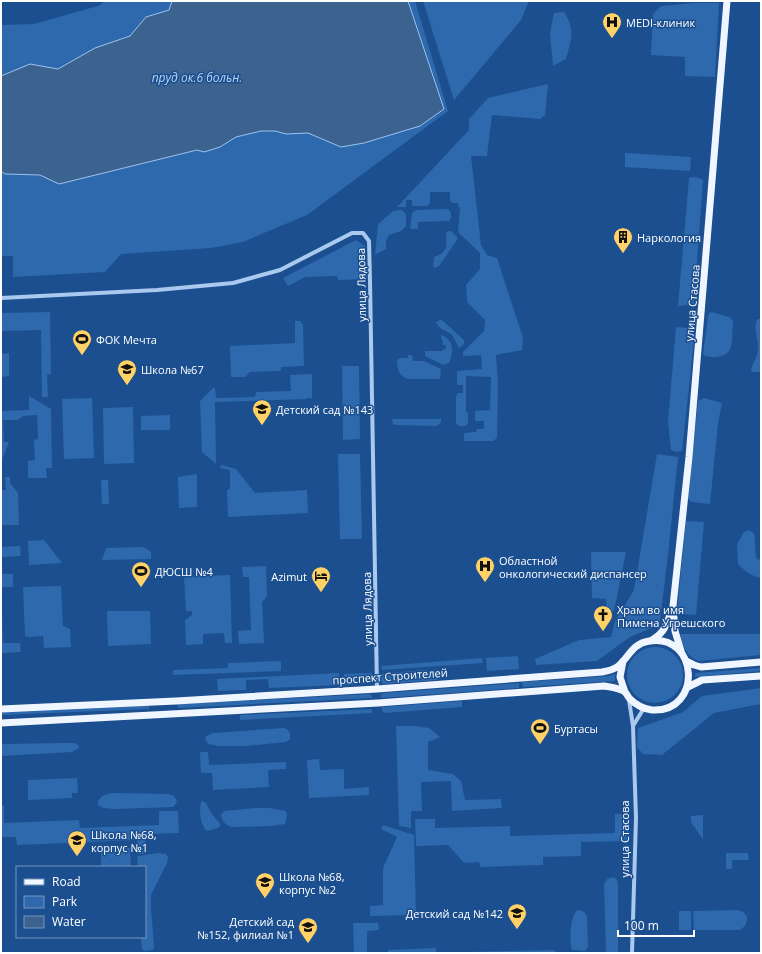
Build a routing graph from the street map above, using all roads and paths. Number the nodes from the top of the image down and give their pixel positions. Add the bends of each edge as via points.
1 (727, 1) edge
2 (1, 298) edge
3 (674, 606) junction
4 (649, 641) junction
5 (682, 654) junction
6 (623, 661) junction
7 (686, 661) junction
8 (761, 662) edge
9 (761, 676) edge
10 (688, 686) junction
11 (377, 689) junction
12 (625, 692) junction
13 (629, 698) junction
14 (644, 708) junction
15 (1, 709) edge
16 (1, 723) edge
17 (633, 726) junction
18 (632, 953) edge

1 - 3 main road, улица Стасова
2 - 11 street, улица Лядова via 157,290 233,283 280,270 352,233 363,233 369,241
3 - 4 main road, улица Стасова via 665,630
3 - 5 main road, улица Стасова via 675,631
4 - 5 main road via 666,643
4 - 6 main road, проспект Строителей via 634,648
5 - 7 main road
6 - 11 main road, проспект Строителей via 616,668 602,672
6 - 12 main road via 620,677
7 - 8 main road via 701,667
7 - 10 main road via 689,673
9 - 10 main road via 702,680
10 - 14 main road via 680,699 667,708
11 - 15 main road, проспект Строителей
12 - 13 main road
12 - 16 main road via 604,686 370,704
13 - 14 main road
13 - 17 street, улица Стасова
14 - 17 street
17 - 18 street, улица Стасова via 636,818

